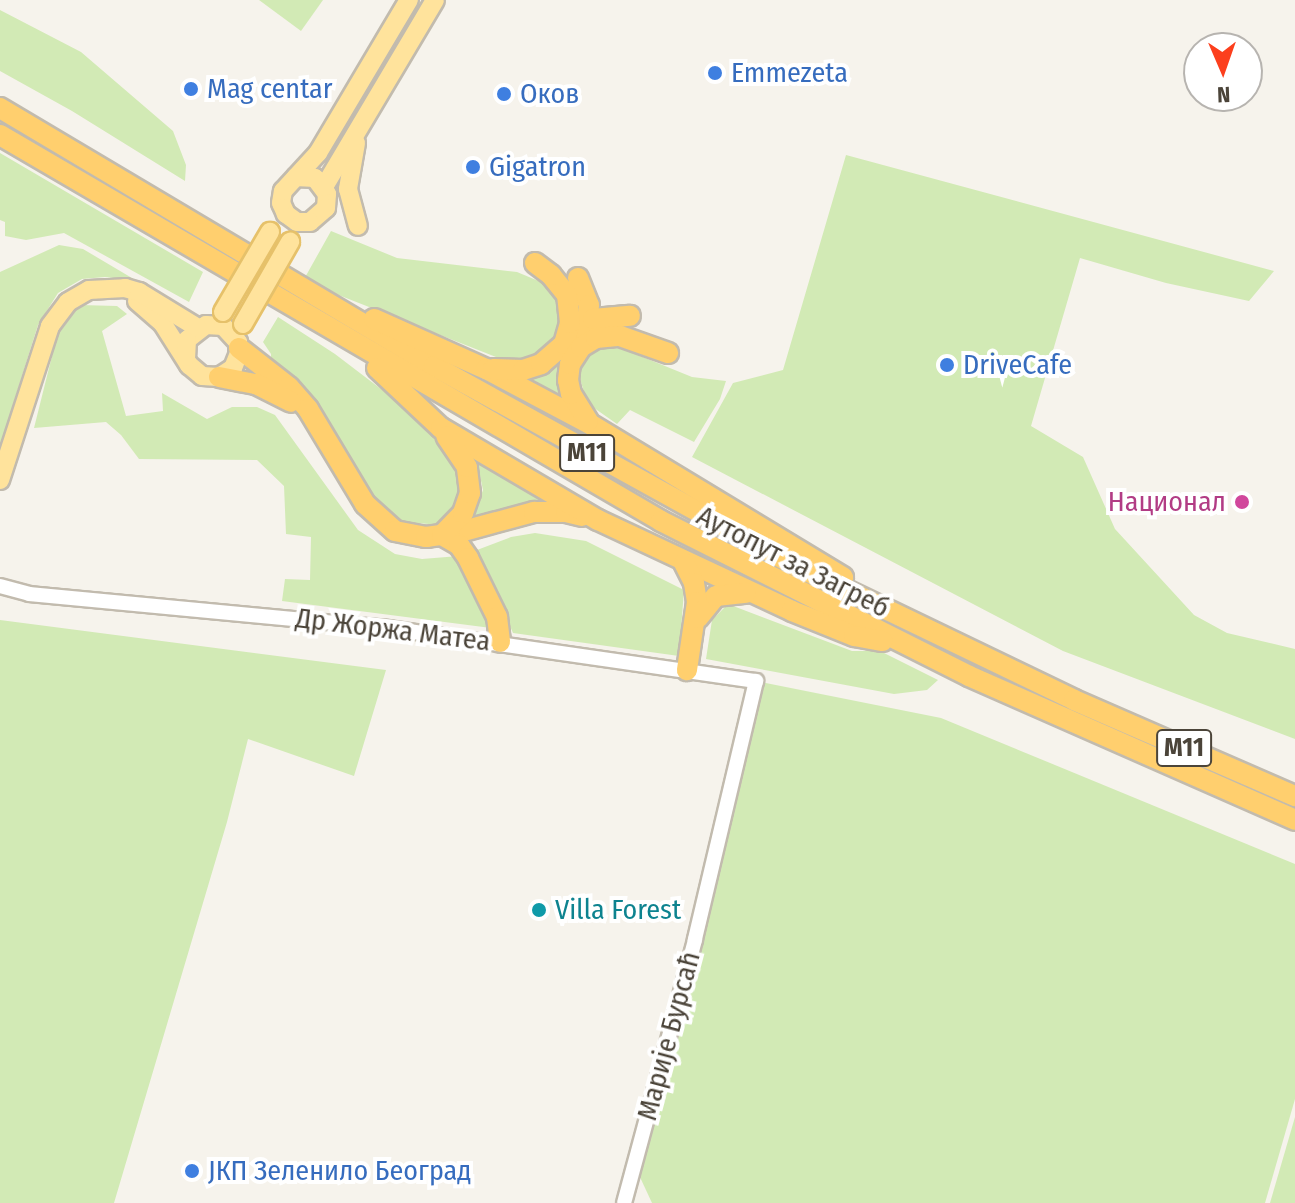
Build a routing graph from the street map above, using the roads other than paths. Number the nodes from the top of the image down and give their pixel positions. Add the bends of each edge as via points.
1 (409, 0) edge
2 (435, 0) edge
3 (0, 108) edge
4 (358, 128) junction
5 (0, 135) edge
6 (296, 177) junction
7 (324, 187) junction
8 (283, 209) junction
9 (304, 223) junction
10 (358, 226) dead end
11 (535, 263) dead end
12 (578, 278) dead end
13 (117, 287) junction
14 (309, 293) junction
15 (630, 316) dead end
16 (589, 321) junction
17 (202, 326) junction
18 (349, 341) junction
19 (239, 345) junction
20 (573, 345) junction
21 (668, 353) dead end
22 (186, 357) junction
23 (486, 369) junction
24 (219, 377) junction
25 (311, 415) junction
26 (590, 424) junction
27 (441, 428) junction
28 (0, 480) edge
29 (598, 520) junction
30 (442, 535) junction
31 (684, 563) junction
32 (0, 586) edge
33 (29, 594) junction
34 (755, 594) junction
35 (0, 596) edge
36 (870, 604) junction
37 (698, 618) junction
38 (500, 642) junction
39 (899, 642) junction
40 (687, 670) junction
41 (756, 681) joint
42 (1295, 796) edge
43 (1295, 820) edge
44 (624, 1203) edge

1 - 6 main road via 318,153
2 - 4 main road
3 - 14 highway, M11
4 - 7 main road
4 - 10 main road via 348,189
5 - 18 highway, M11
6 - 7 main road via 309,176
6 - 8 main road via 283,191
7 - 9 main road via 326,208
8 - 9 main road
8 - 17 main road, bridge via 223,312
9 - 19 main road, bridge via 243,324
11 - 20 highway via 567,295
12 - 16 highway
13 - 17 main road via 139,292
13 - 22 main road via 154,315
13 - 28 main road via 89,290 55,316
14 - 23 highway
14 - 36 highway, Аутопут за Загреб / M11 via 583,451
15 - 16 highway
16 - 20 highway
17 - 19 main road via 223,326
17 - 22 main road via 187,340
18 - 27 highway
18 - 39 highway, Аутопут за Загреб / M11 via 661,521
19 - 24 main road via 233,368
19 - 25 highway via 289,387
20 - 21 highway via 620,336
20 - 23 highway via 529,368
20 - 26 highway via 571,394
22 - 24 main road via 195,371
23 - 26 highway
24 - 25 highway via 271,390
25 - 30 highway via 381,521 404,535
26 - 36 highway via 809,555 865,592
27 - 29 highway
27 - 30 highway via 461,456 470,481 463,513
29 - 30 highway via 534,512
29 - 31 highway
30 - 38 highway via 468,558 497,617
31 - 34 highway
31 - 37 highway via 696,590
32 - 33 street, Др Жоржа Матеа
33 - 35 street, Др Жоржа Матеа
33 - 38 street, Др Жоржа Матеа
34 - 37 highway via 716,596
34 - 39 highway via 854,636
36 - 42 highway, Аутопут за Загреб / M11
37 - 40 highway
38 - 40 street, Др Жоржа Матеа
39 - 43 highway, Аутопут за Загреб / M11
40 - 41 street, Др Жоржа Матеа
41 - 44 street, Марије Бурсаћ via 695,940

